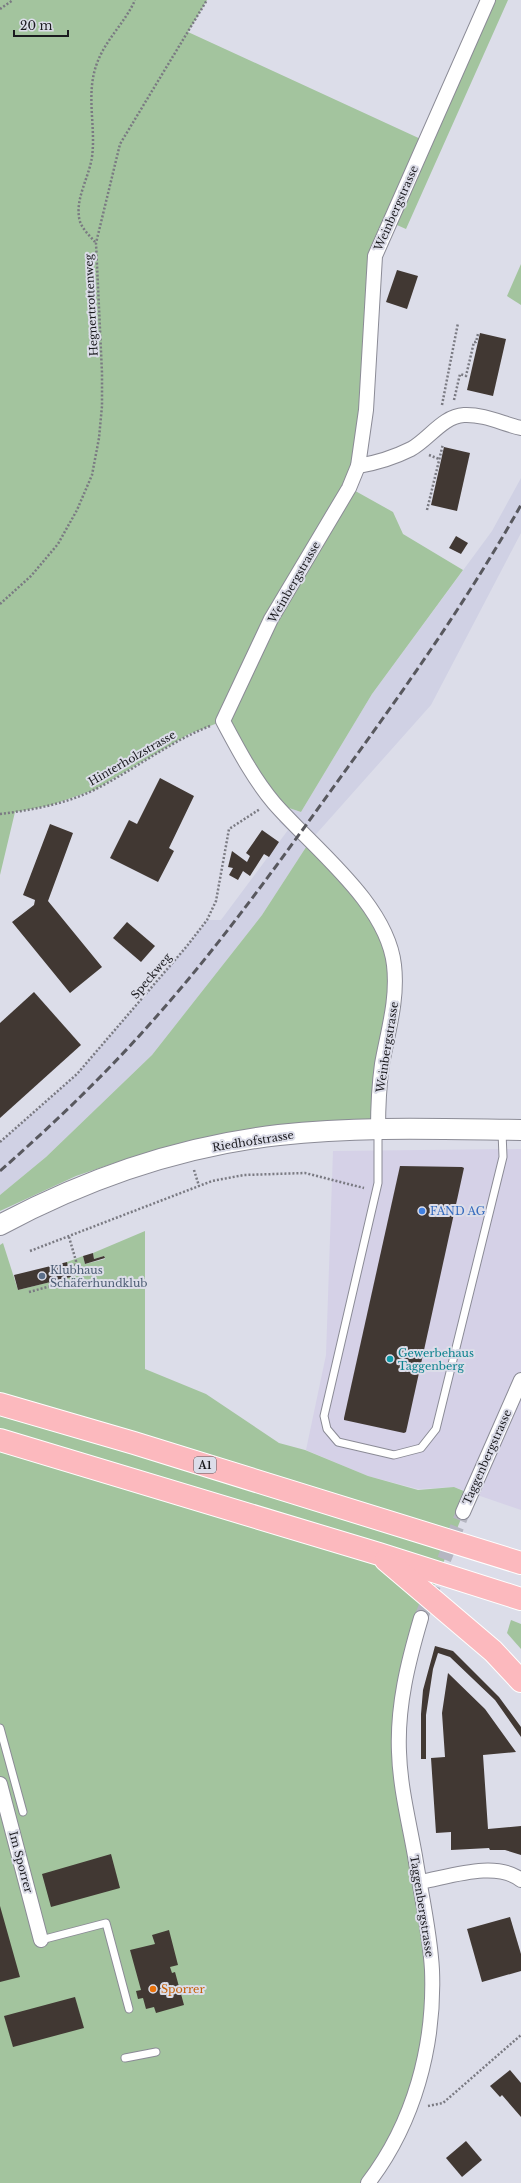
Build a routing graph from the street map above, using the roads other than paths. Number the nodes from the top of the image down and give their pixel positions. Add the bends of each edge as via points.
1 (488, 0) edge
2 (521, 428) edge
3 (358, 466) junction
4 (512, 1130) edge
5 (378, 1137) junction
6 (0, 1225) edge
7 (521, 1380) edge
8 (0, 1404) edge
9 (0, 1440) edge
10 (463, 1512) tunnel mouth
11 (379, 1554) junction
12 (521, 1563) edge
13 (521, 1599) edge
14 (421, 1618) tunnel mouth
15 (521, 1681) edge
16 (0, 1728) edge
17 (0, 1784) edge
18 (23, 1812) dead end
19 (521, 1880) edge
20 (420, 1882) junction
21 (41, 1940) joint
22 (130, 2009) dead end
23 (156, 2052) dead end
24 (126, 2058) dead end
25 (368, 2183) edge

1 - 3 street, Weinbergstrasse via 374,256 366,410
2 - 3 street via 464,415 450,419 411,448
3 - 5 street, Weinbergstrasse via 350,488 271,619 223,721 246,763 272,801 371,909 386,935 394,964 395,991 390,1033 379,1084
4 - 5 street, Riedhofstrasse
4 - 5 lane via 503,1157 436,1429 421,1448 394,1455 338,1442 327,1429 324,1416 378,1183
5 - 6 street, Riedhofstrasse via 277,1136 190,1152 98,1180
7 - 10 street, Taggenbergstrasse
8 - 12 highway, A1
9 - 11 highway
11 - 13 highway
11 - 15 highway via 488,1647
14 - 20 street, Taggenbergstrasse via 406,1672 400,1710 399,1752 403,1791
16 - 18 lane
17 - 21 street, Im Sporrer
19 - 20 street via 503,1871 488,1870
20 - 25 street, Taggenbergstrasse via 432,1969 432,2008 428,2046 411,2104 398,2134 383,2164
21 - 22 lane via 106,1923
23 - 24 lane

